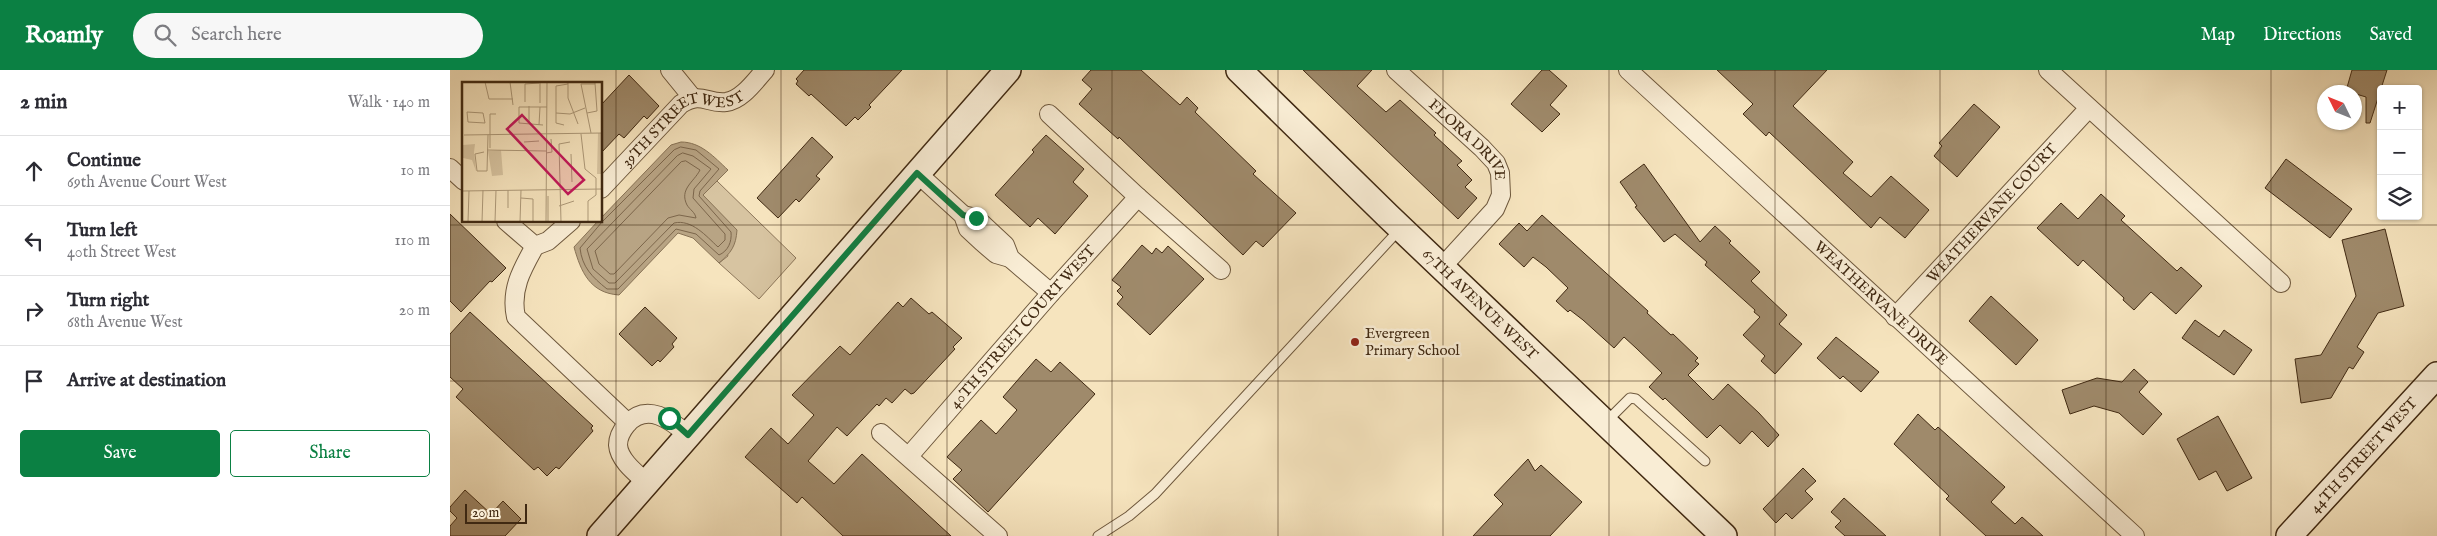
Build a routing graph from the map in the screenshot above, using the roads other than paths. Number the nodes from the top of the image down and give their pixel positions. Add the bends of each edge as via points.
1 (670, 70) edge
2 (765, 70) edge
3 (1008, 70) edge
4 (1240, 70) edge
5 (1396, 70) edge
6 (1628, 70) edge
7 (2048, 70) edge
8 (692, 97) junction
9 (2089, 108) junction
10 (1049, 114) dead end
11 (450, 168) edge
12 (917, 173) junction
13 (462, 179) edge
14 (602, 188) edge
15 (1138, 197) junction
16 (508, 222) edge
17 (570, 222) edge
18 (1401, 228) junction
19 (542, 243) junction
20 (1442, 267) junction
21 (1221, 270) dead end
22 (2281, 284) dead end
23 (1051, 293) junction
24 (1895, 317) junction
25 (2437, 375) edge
26 (628, 423) junction
27 (1605, 423) junction
28 (881, 433) dead end
29 (688, 435) junction
30 (909, 456) junction
31 (1705, 461) dead end
32 (646, 482) junction
33 (600, 536) edge
34 (998, 536) edge
35 (1098, 536) edge
36 (1724, 536) edge
37 (2134, 536) edge
38 (2289, 536) edge

1 - 8 street
2 - 8 street, 39TH STREET WEST via 736,98 726,102
3 - 12 street
4 - 18 street, 67TH AVENUE WEST
5 - 20 street, FLORA DRIVE via 1482,148 1496,163 1500,173 1501,195 1495,209
6 - 24 street, WEATHERVANE DRIVE
7 - 9 street
8 - 14 street, 39TH STREET WEST via 681,104
9 - 22 street
9 - 24 street, WEATHERVANE COURT
10 - 15 street
11 - 13 street
12 - 23 street via 963,215 968,228 982,242 996,254 1010,258
12 - 29 street
15 - 21 street
15 - 23 street, 40TH STREET COURT WEST
16 - 19 street
17 - 19 street
18 - 20 street, 67TH AVENUE WEST
18 - 35 lane via 1155,494
19 - 26 street via 526,262 514,292 516,317
20 - 27 street, 67TH AVENUE WEST
23 - 30 street, 40TH STREET COURT WEST
24 - 37 street, WEATHERVANE DRIVE
25 - 38 street, 44TH STREET WEST
26 - 29 street via 636,416 651,413 669,418
26 - 32 street via 621,432 618,446 628,464
27 - 31 lane via 1630,398 1636,399
27 - 36 street, 67TH AVENUE WEST
28 - 30 street
29 - 32 street
30 - 34 street
32 - 33 street

